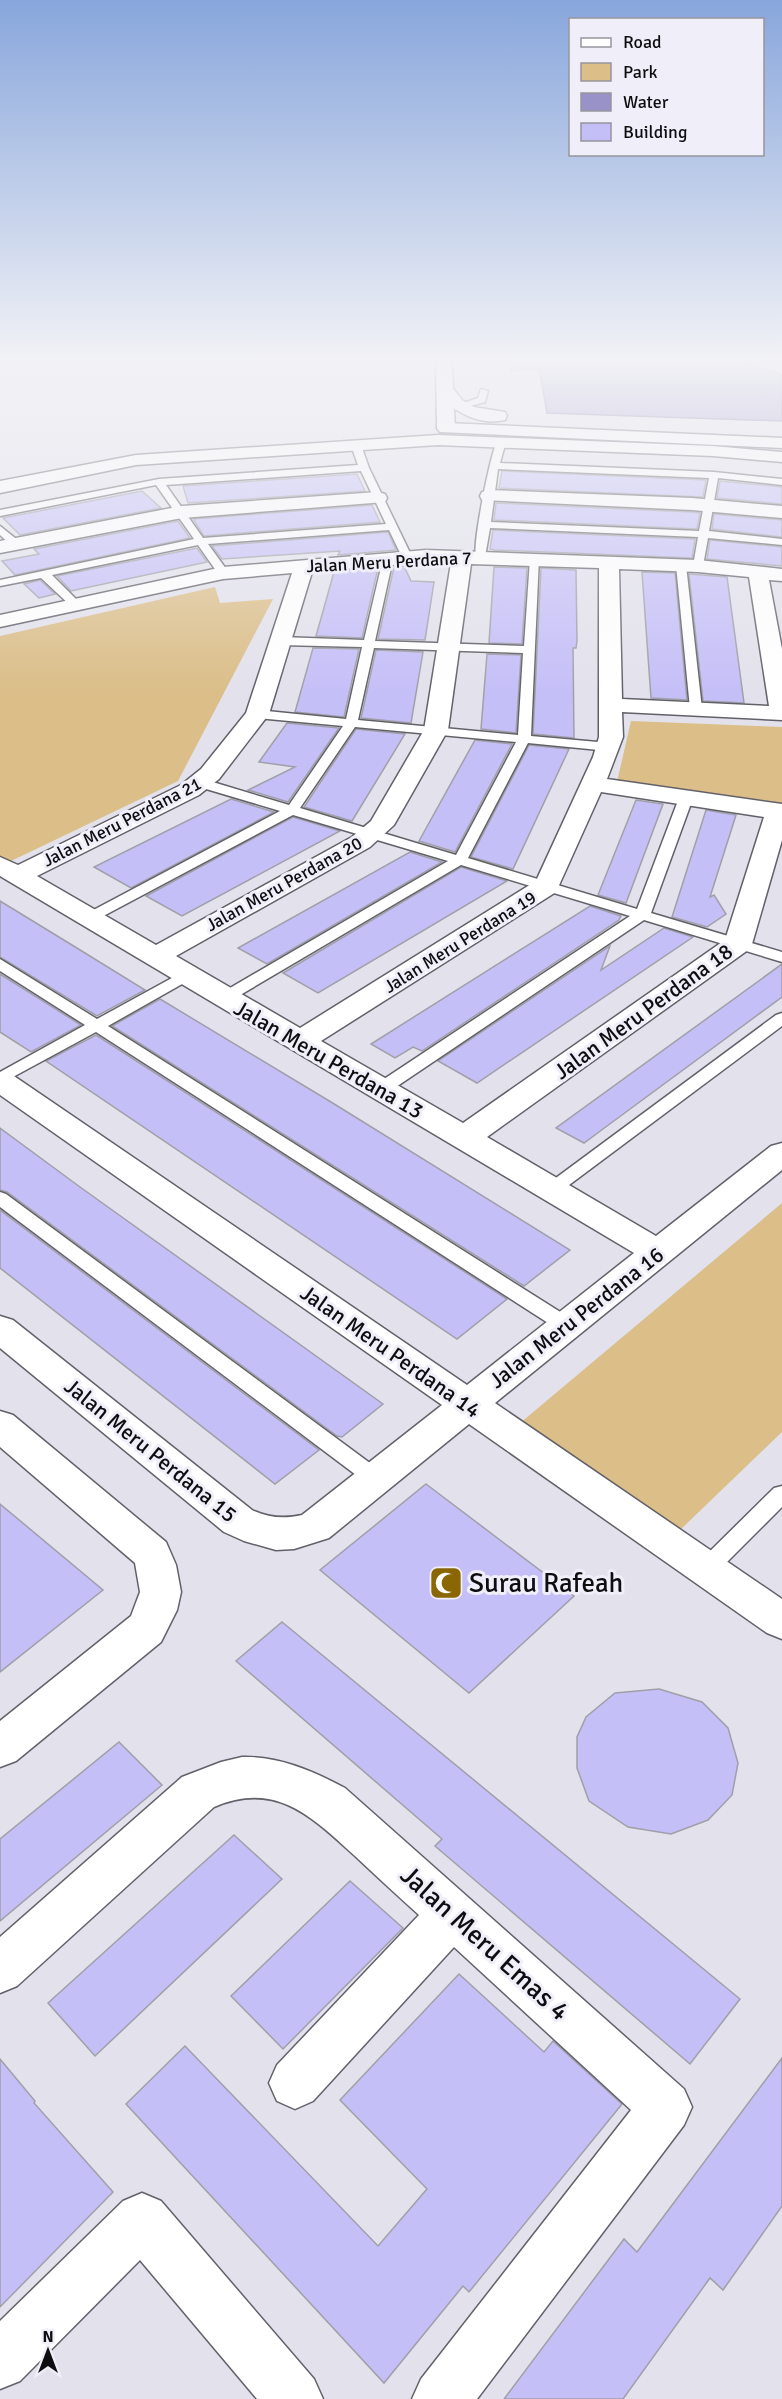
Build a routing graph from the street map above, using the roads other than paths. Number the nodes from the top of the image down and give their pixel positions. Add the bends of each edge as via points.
1 (91, 469) edge
2 (350, 469) edge
3 (364, 469) edge
4 (494, 469) edge
5 (559, 469) edge
6 (714, 476) junction
7 (159, 482) junction
8 (782, 482) edge
9 (0, 487) edge
10 (489, 496) junction
11 (378, 498) junction
12 (710, 505) junction
13 (182, 512) junction
14 (782, 512) edge
15 (0, 513) edge
16 (484, 525) junction
17 (393, 527) junction
18 (0, 529) edge
19 (704, 534) junction
20 (201, 541) junction
21 (782, 542) edge
22 (8, 546) edge
23 (471, 557) junction
24 (398, 558) junction
25 (535, 559) junction
26 (609, 562) junction
27 (304, 566) junction
28 (690, 566) junction
29 (758, 572) junction
30 (223, 573) junction
31 (45, 574) junction
32 (782, 574) edge
33 (0, 583) edge
34 (76, 605) junction
35 (0, 621) edge
36 (281, 641) junction
37 (370, 644) junction
38 (449, 647) junction
39 (530, 650) junction
40 (612, 705) junction
41 (696, 709) junction
42 (782, 712) edge
43 (257, 714) junction
44 (351, 723) junction
45 (436, 730) junction
46 (524, 739) junction
47 (609, 747) junction
48 (201, 783) junction
49 (594, 784) junction
50 (686, 798) junction
51 (291, 810) junction
52 (780, 811) edge
53 (371, 835) junction
54 (460, 860) junction
55 (9, 870) edge
56 (547, 886) junction
57 (643, 914) junction
58 (89, 918) junction
59 (738, 944) junction
60 (154, 957) junction
61 (782, 957) edge
62 (0, 964) edge
63 (186, 976) junction
64 (224, 998) junction
65 (782, 1018) edge
66 (98, 1026) junction
67 (300, 1041) junction
68 (0, 1080) edge
69 (381, 1089) junction
70 (464, 1138) junction
71 (782, 1153) edge
72 (551, 1190) junction
73 (0, 1198) edge
74 (658, 1252) junction
75 (566, 1325) junction
76 (0, 1329) edge
77 (467, 1403) junction
78 (0, 1425) edge
79 (375, 1478) junction
80 (782, 1494) edge
81 (315, 1527) joint
82 (707, 1569) junction
83 (782, 1621) edge
84 (0, 1747) edge
85 (452, 1914) junction
86 (0, 1969) edge
87 (295, 2083) dead end
88 (0, 2361) edge
89 (294, 2399) edge
90 (441, 2399) edge

1 - 9 street
2 - 7 lane
3 - 11 lane
4 - 10 lane
5 - 6 lane
6 - 8 lane
6 - 12 lane
7 - 13 lane
7 - 15 lane
10 - 12 street
10 - 16 lane
11 - 13 street
11 - 17 lane
12 - 14 street
12 - 19 lane
13 - 20 lane
13 - 22 street
16 - 19 lane
16 - 23 lane
17 - 20 lane
17 - 24 lane
18 - 22 lane
19 - 21 lane
19 - 28 lane
20 - 30 lane
20 - 31 lane
23 - 24 street, Jalan Meru Perdana 7
23 - 25 street, Jalan Meru Perdana 7
23 - 38 street, Jalan Meru Perdana 20
24 - 27 street, Jalan Meru Perdana 7
24 - 37 lane
25 - 26 street, Jalan Meru Perdana 7
25 - 39 lane
26 - 28 street, Jalan Meru Perdana 7
26 - 40 street, Jalan Meru Perdana 19
27 - 30 street, Jalan Meru Perdana 7
27 - 36 street, Jalan Meru Perdana 21
28 - 29 street, Jalan Meru Perdana 7
28 - 41 lane
29 - 32 street, Jalan Meru Perdana 7
29 - 42 street
30 - 34 street, Jalan Meru Perdana 7
31 - 33 lane
31 - 34 lane
34 - 35 street, Jalan Meru Perdana 7
36 - 37 lane
36 - 43 street, Jalan Meru Perdana 21
37 - 38 lane
37 - 44 lane
38 - 39 lane
38 - 45 street, Jalan Meru Perdana 20
39 - 46 lane
40 - 41 street
40 - 47 street, Jalan Meru Perdana 19
41 - 42 street
43 - 44 lane
43 - 48 street, Jalan Meru Perdana 21
44 - 45 lane
44 - 51 lane
45 - 46 lane
45 - 53 street, Jalan Meru Perdana 20 via 381,825
46 - 47 lane
46 - 54 lane
47 - 49 street, Jalan Meru Perdana 19
48 - 51 lane
48 - 55 street, Jalan Meru Perdana 21
49 - 50 street
49 - 56 street, Jalan Meru Perdana 19
50 - 52 street
50 - 57 lane
51 - 53 lane
51 - 58 lane
52 - 59 street, Jalan Meru Perdana 18
53 - 54 lane
53 - 60 street, Jalan Meru Perdana 20
54 - 56 lane
54 - 64 lane
55 - 58 street, Jalan Meru Perdana 13
56 - 57 lane
56 - 67 street, Jalan Meru Perdana 19
57 - 59 lane
57 - 69 lane
58 - 60 street, Jalan Meru Perdana 13
59 - 61 lane
59 - 70 street, Jalan Meru Perdana 18
60 - 63 street, Jalan Meru Perdana 13
62 - 66 lane
63 - 64 street, Jalan Meru Perdana 13
63 - 66 lane
64 - 67 street, Jalan Meru Perdana 13
65 - 72 lane
66 - 68 lane
66 - 75 lane
67 - 69 street, Jalan Meru Perdana 13
68 - 77 street, Jalan Meru Perdana 14
69 - 70 street, Jalan Meru Perdana 13
70 - 72 street, Jalan Meru Perdana 13
71 - 74 street, Jalan Meru Perdana 16
72 - 74 street, Jalan Meru Perdana 13
73 - 79 lane
74 - 75 street, Jalan Meru Perdana 16
75 - 77 street, Jalan Meru Perdana 16
76 - 81 street, Jalan Meru Perdana 15 via 238,1521 255,1531 276,1535
77 - 79 street, Jalan Meru Perdana 16
77 - 82 street, Jalan Meru Perdana 14
78 - 84 street via 152,1554 161,1590 158,1611 146,1629
79 - 81 street, Jalan Meru Perdana 16
80 - 82 lane
82 - 83 street, Jalan Meru Perdana 14
85 - 86 street, Jalan Meru Emas 4 via 329,1803 297,1786 275,1780 230,1779 198,1792
85 - 87 street
85 - 90 street, Jalan Meru Emas 4 via 666,2107
88 - 89 street via 142,2220

